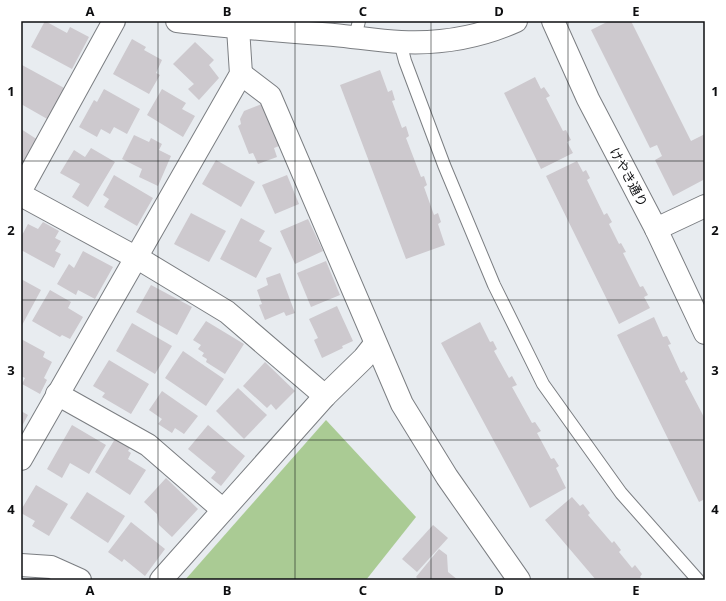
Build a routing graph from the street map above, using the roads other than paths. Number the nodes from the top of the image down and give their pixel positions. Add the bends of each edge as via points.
1 (114, 21) edge
2 (177, 21) edge
3 (516, 21) edge
4 (553, 21) edge
5 (238, 28) junction
6 (357, 29) edge
7 (400, 42) junction
8 (242, 74) junction
9 (21, 190) edge
10 (21, 195) edge
11 (705, 206) edge
12 (656, 229) junction
13 (136, 257) junction
14 (705, 333) edge
15 (375, 344) junction
16 (57, 394) junction
17 (325, 396) junction
18 (21, 459) edge
19 (223, 510) junction
20 (21, 565) edge
21 (516, 579) edge
22 (80, 580) edge
23 (161, 580) edge
24 (698, 580) edge

1 - 9 street
2 - 5 street
3 - 7 street via 497,29 447,41
4 - 12 street, けやき通り via 588,99
5 - 6 street
5 - 8 street
6 - 7 street
7 - 24 lane via 447,172 494,285 543,384 621,493
8 - 13 street
8 - 15 street via 270,96
10 - 13 street
11 - 12 street
12 - 14 street, けやき通り
13 - 16 street
13 - 17 street via 227,312
15 - 17 street
15 - 21 street via 402,404 447,477
16 - 18 street
16 - 19 street via 148,445
17 - 19 street
19 - 23 street
20 - 22 street via 51,567

